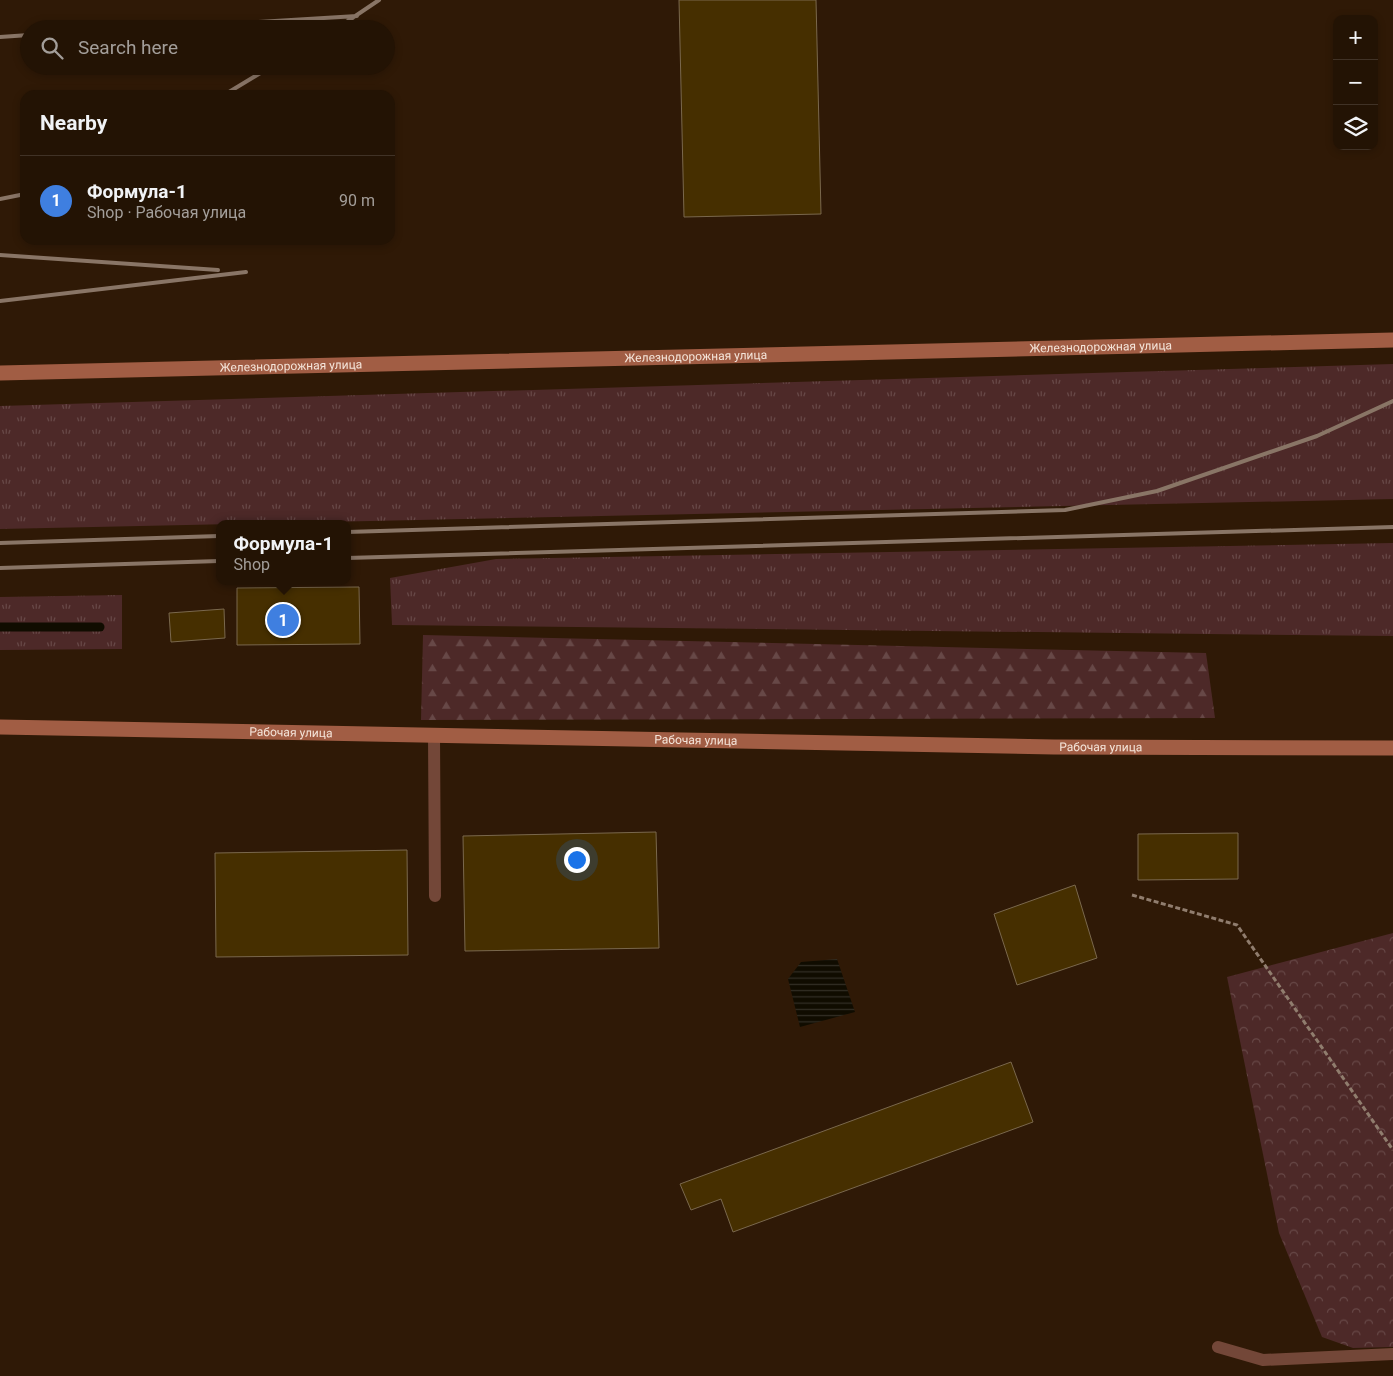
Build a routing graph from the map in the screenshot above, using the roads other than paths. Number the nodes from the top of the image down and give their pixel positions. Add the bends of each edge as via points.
1 (1393, 340) edge
2 (0, 373) edge
3 (0, 727) edge
4 (434, 735) junction
5 (1393, 748) edge
6 (434, 896) dead end
7 (1218, 1347) dead end
8 (1393, 1354) edge

1 - 2 street, Железнодорожная улица
3 - 4 street, Рабочая улица
4 - 5 street, Рабочая улица via 1045,746
4 - 6 lane
7 - 8 lane via 1264,1360

